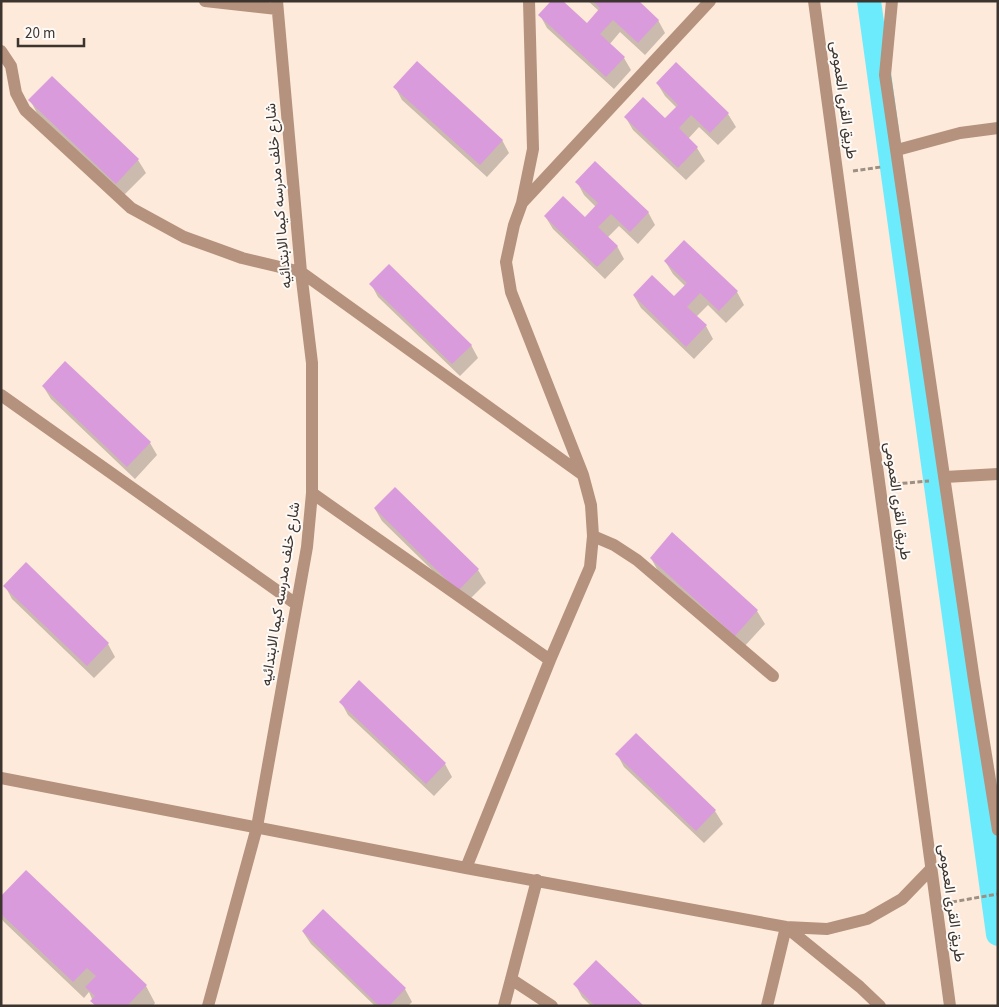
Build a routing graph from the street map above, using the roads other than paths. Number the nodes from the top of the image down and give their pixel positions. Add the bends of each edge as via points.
1 (205, 1) edge
2 (529, 1) edge
3 (710, 1) edge
4 (814, 1) edge
5 (892, 1) edge
6 (277, 5) edge
7 (1, 51) edge
8 (998, 128) edge
9 (897, 150) junction
10 (522, 203) junction
11 (301, 272) junction
12 (1, 395) edge
13 (998, 474) edge
14 (583, 475) junction
15 (945, 477) junction
16 (312, 493) junction
17 (593, 536) junction
18 (296, 604) junction
19 (550, 660) junction
20 (773, 676) dead end
21 (1, 778) edge
22 (995, 797) edge
23 (257, 827) junction
24 (998, 830) edge
25 (466, 868) junction
26 (931, 870) junction
27 (537, 880) junction
28 (786, 927) junction
29 (511, 979) junction
30 (208, 1006) edge
31 (504, 1006) edge
32 (552, 1006) edge
33 (767, 1006) edge
34 (880, 1006) edge
35 (950, 1006) edge

1 - 6 street
2 - 10 street via 533,148
3 - 10 street
4 - 26 street, طريق القرى العمومى
5 - 9 street via 885,75
6 - 11 street, شارع خلف مدرسه كيما الابتدائيه
7 - 11 street via 11,66 16,93 25,110 130,208 184,237 242,258
8 - 9 street via 960,133
9 - 15 street
10 - 14 street via 506,262 510,292
11 - 14 street
11 - 16 street, شارع خلف مدرسه كيما الابتدائيه via 312,363
12 - 18 street
13 - 15 street
14 - 17 street via 591,505
15 - 22 street via 974,680
16 - 18 street, شارع خلف مدرسه كيما الابتدائيه via 307,547
16 - 19 street
17 - 19 street via 590,567
17 - 20 street via 637,560
18 - 23 street, شارع خلف مدرسه كيما الابتدائيه
19 - 25 street
21 - 23 street
22 - 24 street
23 - 25 street
23 - 30 street, شارع خلف مدرسه كيما الابتدائيه
25 - 27 street
26 - 28 street via 902,899 866,919 827,929
26 - 35 street, طريق القرى العمومى
27 - 28 street
27 - 29 street
28 - 33 street
28 - 34 street
29 - 31 street
29 - 32 street

